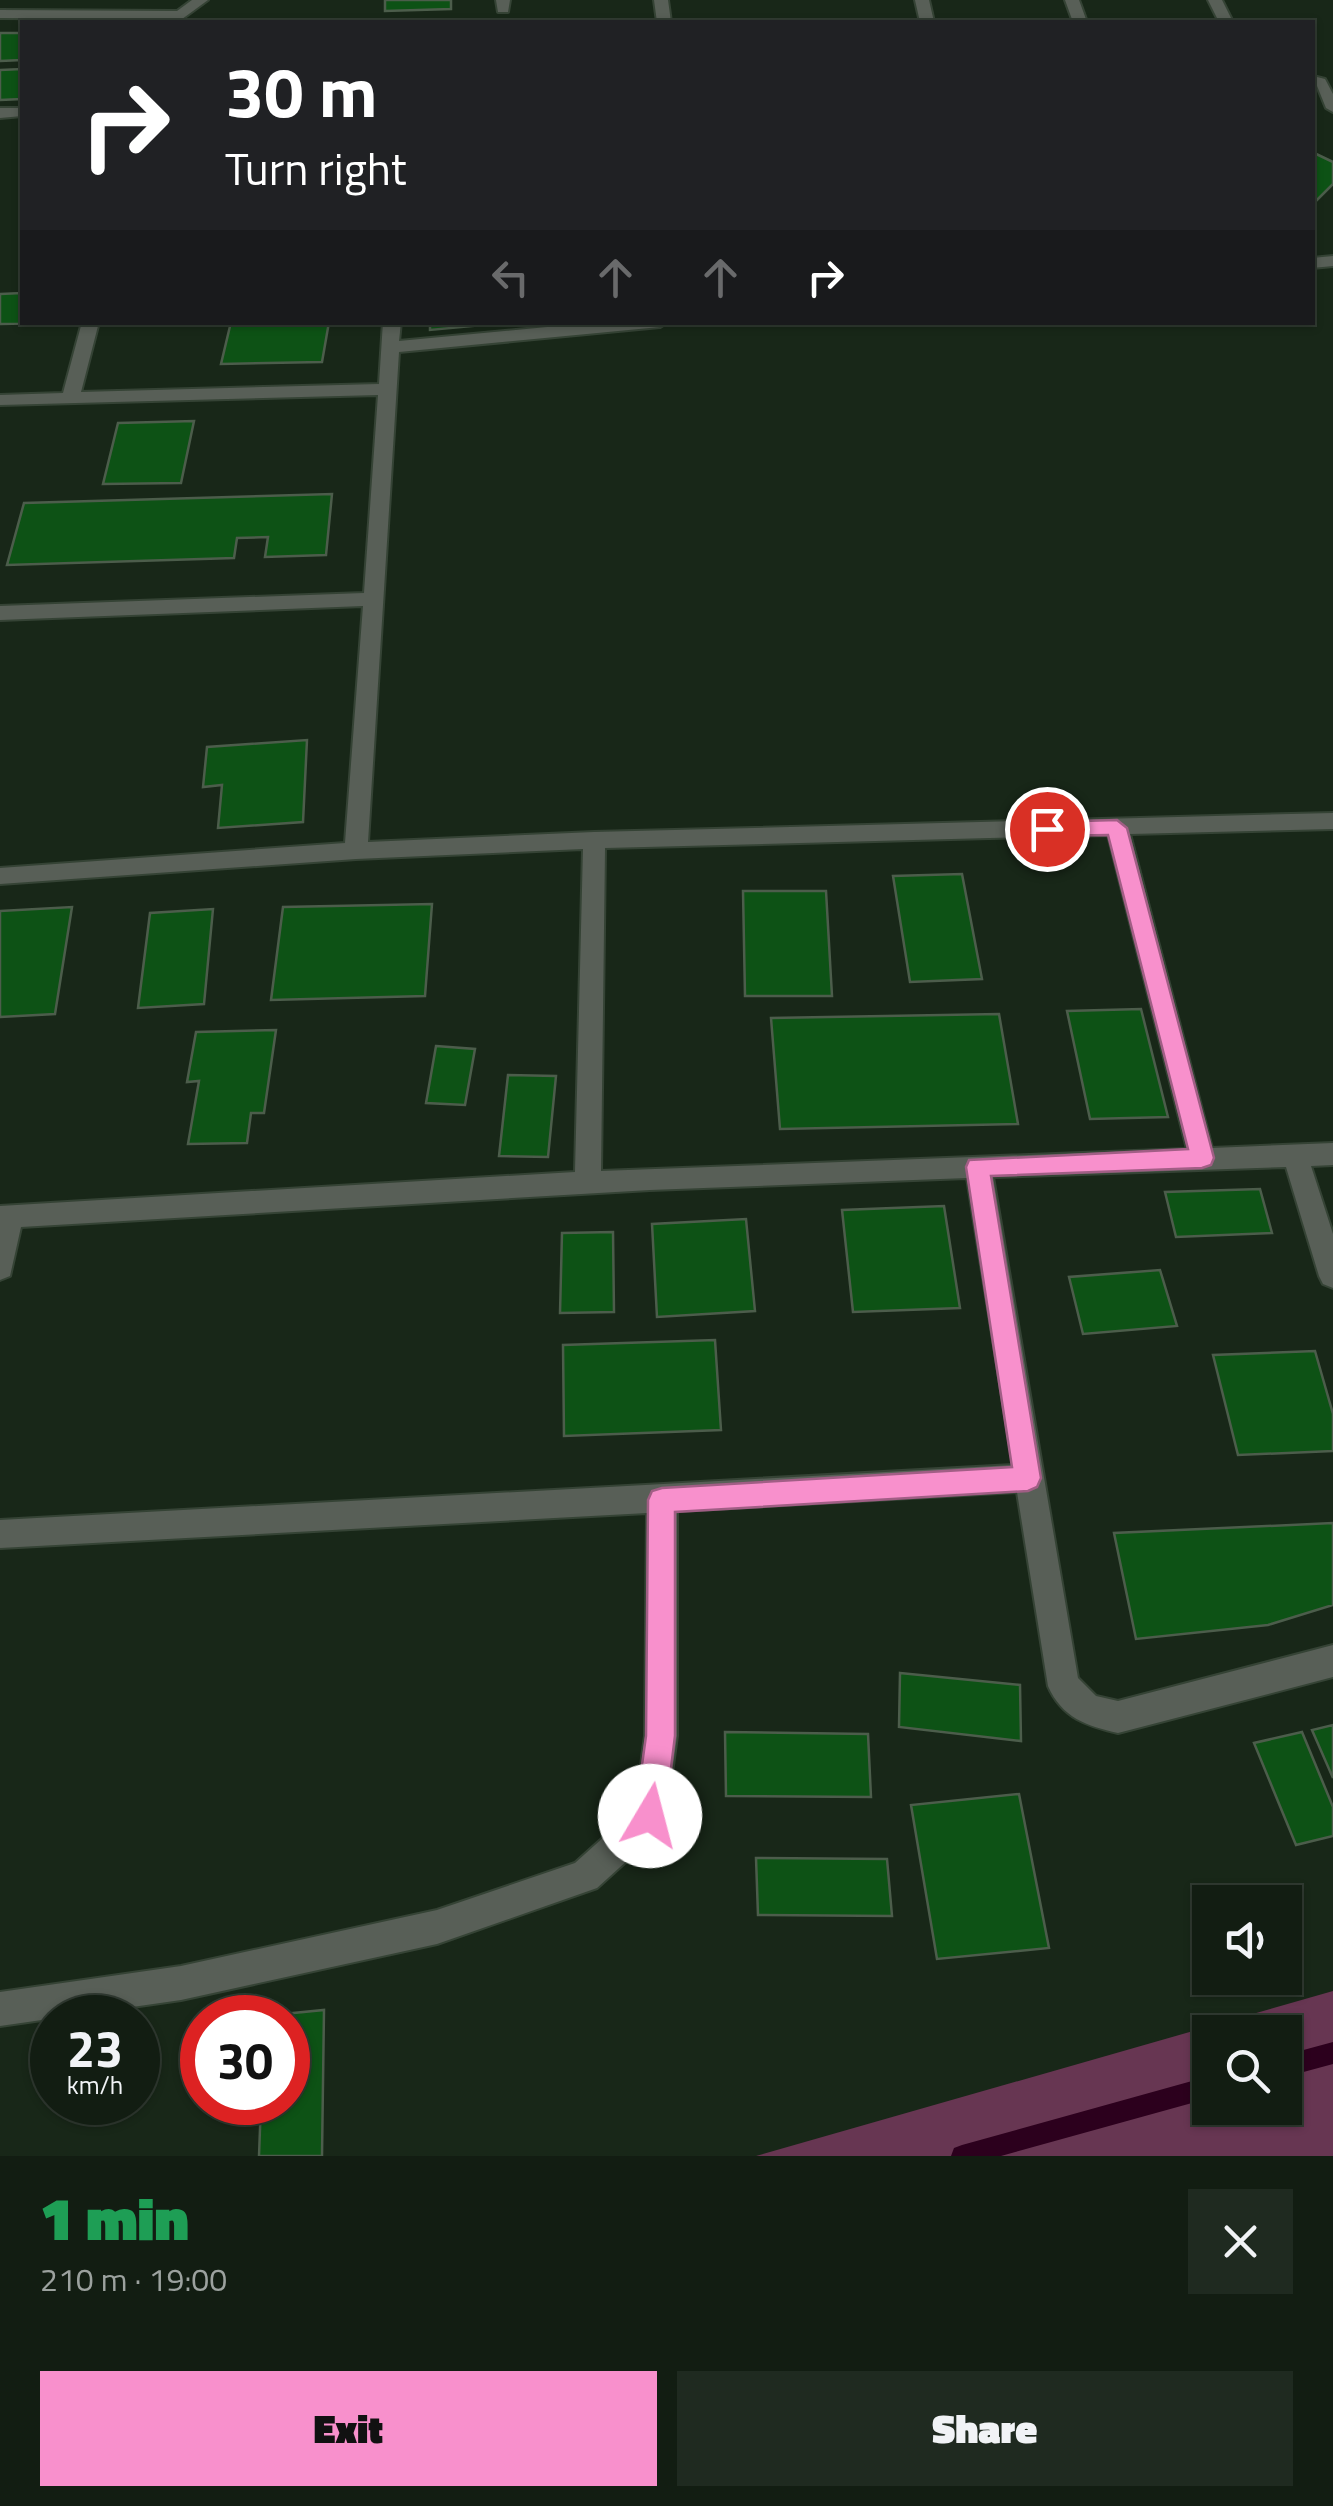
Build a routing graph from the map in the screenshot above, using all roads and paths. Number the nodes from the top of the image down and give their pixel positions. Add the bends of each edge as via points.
1 (201, 0) edge
2 (0, 14) edge
3 (174, 19) edge
4 (1318, 79) dead end
5 (1333, 108) edge
6 (91, 325) edge
7 (392, 325) edge
8 (628, 325) edge
9 (393, 347) junction
10 (390, 389) junction
11 (71, 398) junction
12 (0, 400) edge
13 (371, 599) junction
14 (0, 613) edge
15 (1333, 821) edge
16 (1117, 828) junction
17 (594, 840) junction
18 (356, 851) junction
19 (0, 876) edge
20 (1333, 1154) edge
21 (1295, 1155) junction
22 (1202, 1158) junction
23 (978, 1167) junction
24 (588, 1182) junction
25 (5, 1217) edge
26 (0, 1268) edge
27 (1333, 1276) edge
28 (1028, 1478) junction
29 (662, 1500) junction
30 (0, 1534) edge
31 (1333, 1661) edge
32 (0, 2009) edge

1 - 3 street
2 - 3 street
4 - 5 street
6 - 11 street
7 - 9 street
8 - 9 street
9 - 10 street
10 - 11 street
10 - 13 street
11 - 12 street
13 - 14 street
13 - 18 street
15 - 16 street
16 - 17 street
16 - 22 street
17 - 18 street
17 - 24 street
18 - 19 street
20 - 21 street
21 - 22 street
21 - 27 street
22 - 23 street
23 - 24 street
23 - 28 street
24 - 25 street
25 - 26 street
28 - 29 street
28 - 31 street via 1060,1671 1064,1686 1087,1710 1118,1717
29 - 30 street
29 - 32 street via 661,1736 650,1816 585,1876 436,1927 182,1982

